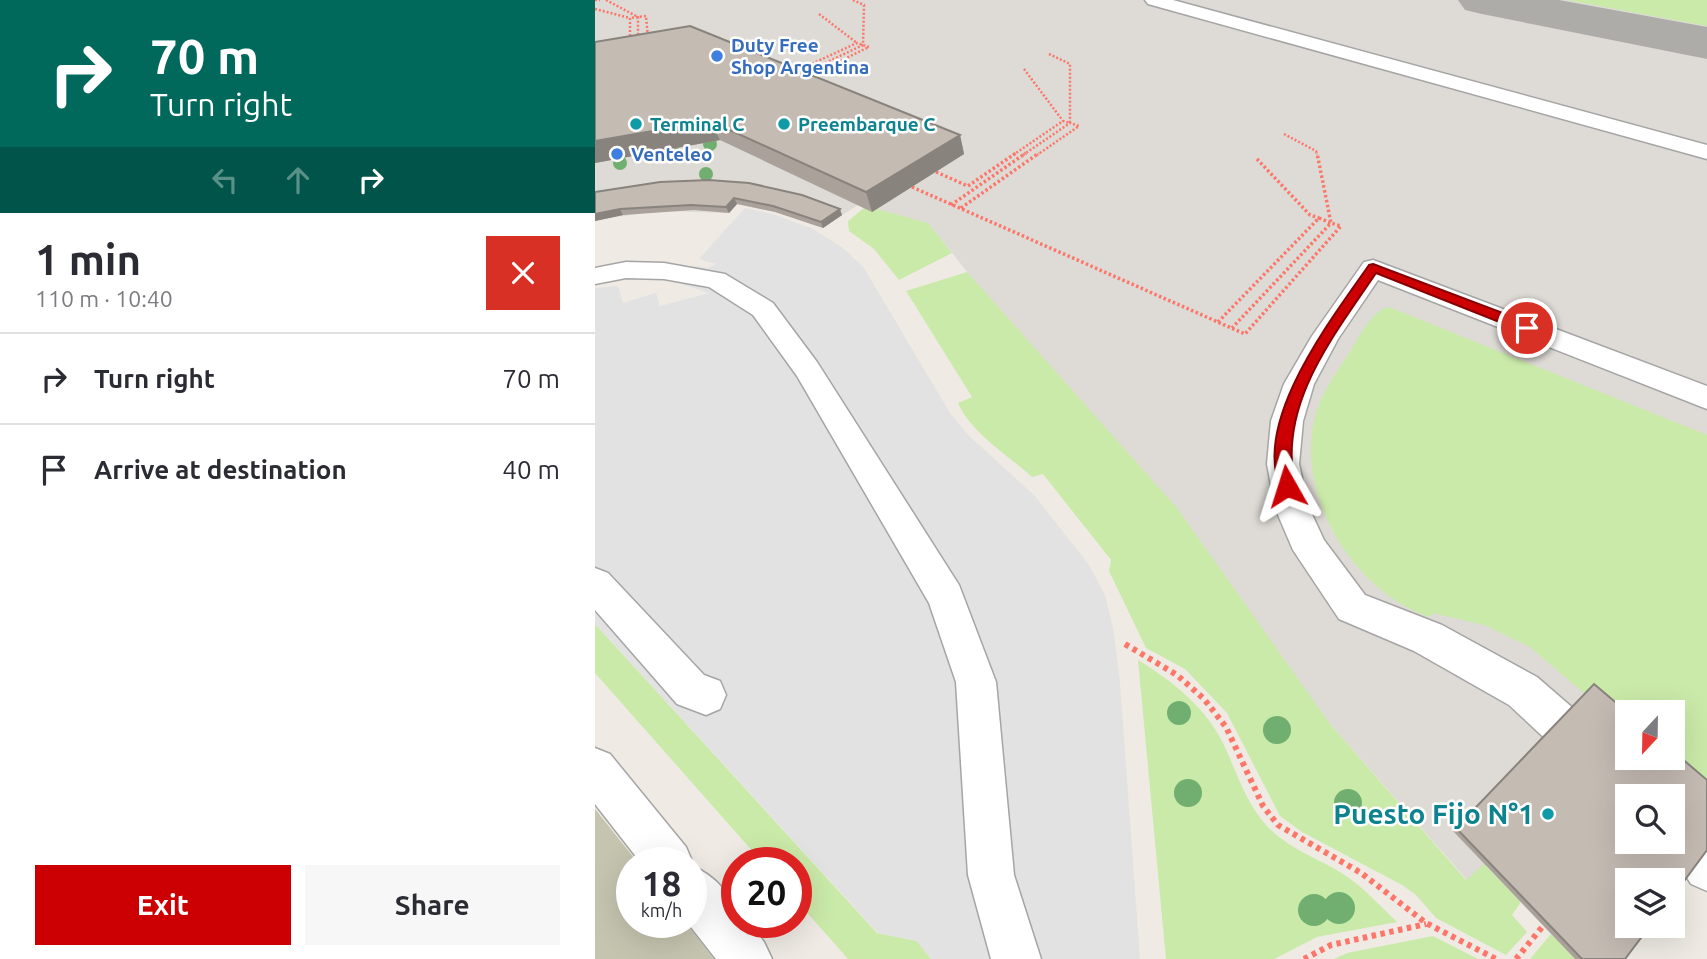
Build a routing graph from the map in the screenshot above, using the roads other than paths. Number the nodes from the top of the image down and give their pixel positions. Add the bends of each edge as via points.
1 (1154, 0) edge
2 (1707, 152) edge
3 (605, 273) edge
4 (1707, 398) edge
5 (595, 584) edge
6 (706, 695) dead end
7 (595, 769) edge
8 (1627, 784) edge
9 (1685, 839) edge
10 (657, 847) edge
11 (1707, 868) edge
12 (707, 909) edge
13 (747, 959) edge
14 (1016, 959) edge

1 - 2 street
3 - 14 street via 664,271 716,280 763,309 807,369 947,597 976,682 991,876
4 - 8 street via 1373,268 1299,384 1286,421 1283,464 1292,508 1311,550 1353,607 1428,638 1523,691
5 - 6 street via 691,690
7 - 10 street
9 - 11 street
12 - 13 street

